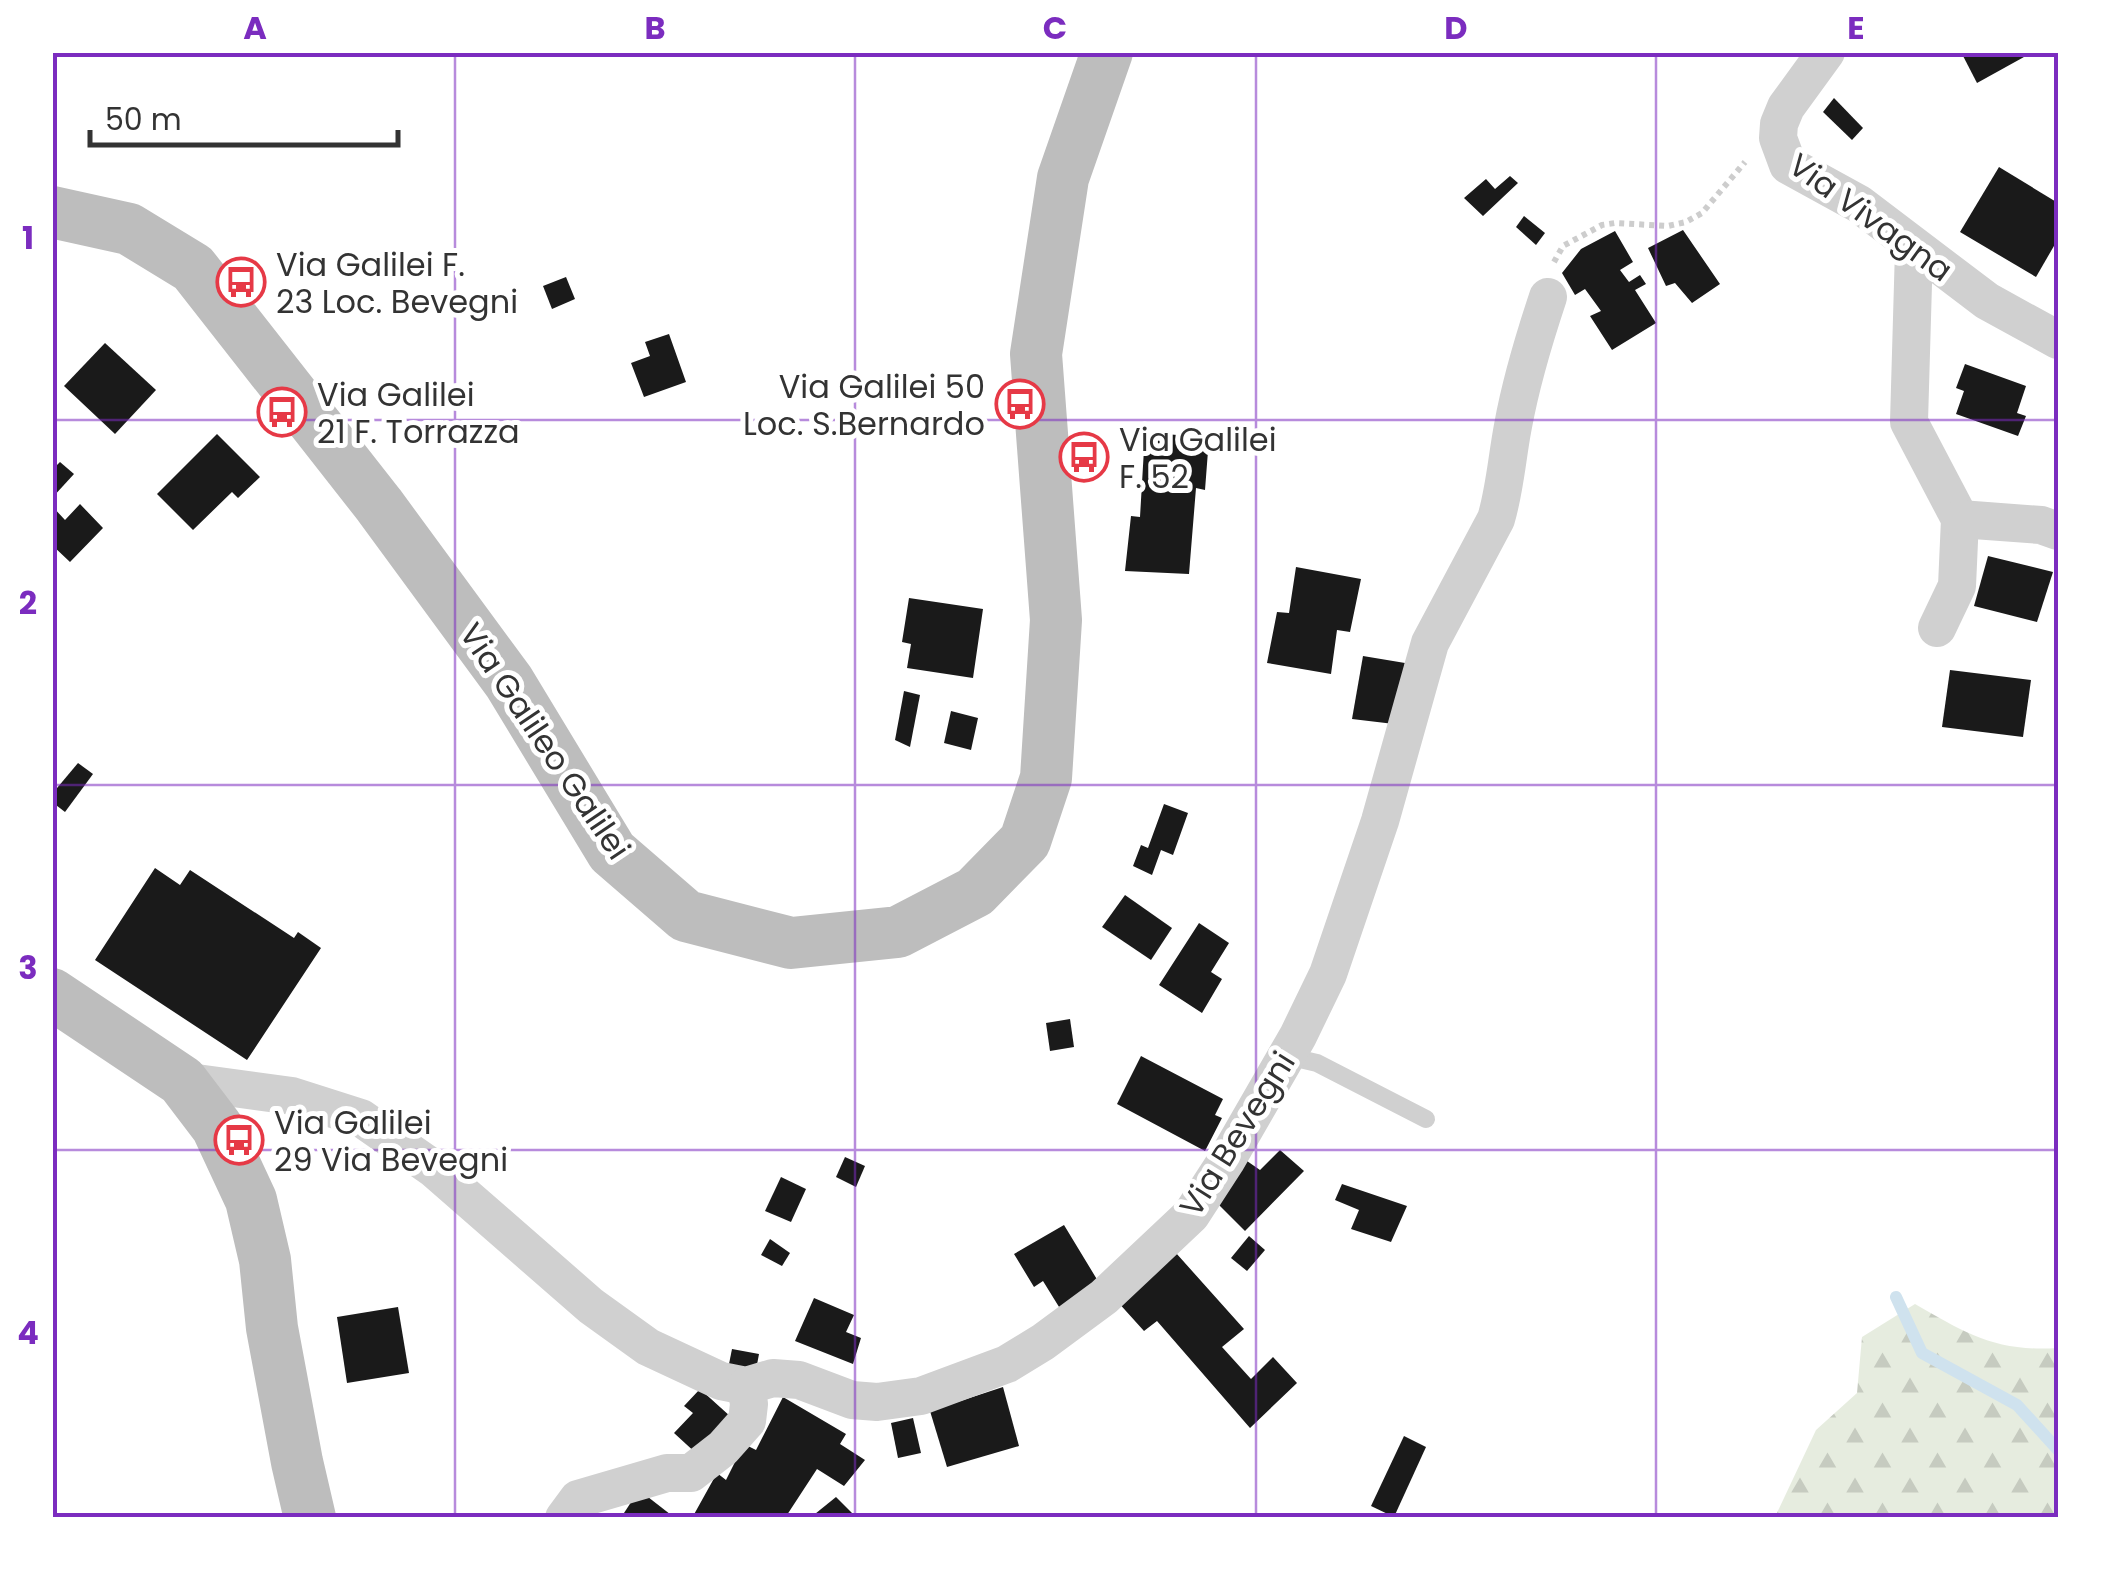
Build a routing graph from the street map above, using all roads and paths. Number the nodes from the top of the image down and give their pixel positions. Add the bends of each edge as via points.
1 (1107, 52) edge
2 (1826, 52) edge
3 (1778, 138) junction
4 (52, 212) edge
5 (1914, 250) junction
6 (1548, 297) joint
7 (2058, 340) edge
8 (1960, 519) junction
9 (2058, 531) edge
10 (1937, 628) dead end
11 (52, 994) edge
12 (1286, 1056) junction
13 (182, 1081) junction
14 (1426, 1118) dead end
15 (746, 1386) junction
16 (310, 1518) edge
17 (564, 1518) edge

1 - 4 main road, Via Galileo Galilei via 1063,178 1036,354 1056,620 1046,778 1025,841 976,892 898,932 791,943 686,916 612,852 508,682 379,504 193,268 129,229
2 - 3 street, Via Vivagna via 1786,107
3 - 5 street, Via Vivagna via 1788,165 1859,204
3 - 6 path via 1751,155 1702,213 1686,222 1615,223 1563,246
5 - 7 street, Via Vivagna
5 - 8 street via 1909,422
6 - 12 street, Via Bevegni via 1496,519 1430,642 1328,974
8 - 9 street
8 - 10 street via 1957,586
11 - 13 main road
12 - 14 lane via 1317,1063
12 - 15 street, Via Bevegni via 1192,1215 1104,1297 1007,1364 920,1396 877,1402 799,1380 772,1378
13 - 15 street, Via Bevegni via 259,1089 361,1118 434,1168 591,1306 648,1347
13 - 16 main road via 217,1127 251,1200
15 - 17 street via 747,1420 691,1473 667,1473 578,1498

